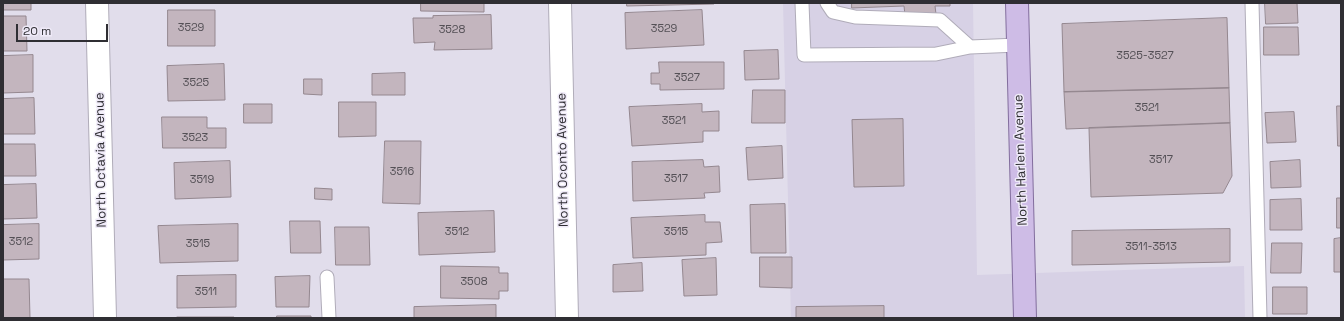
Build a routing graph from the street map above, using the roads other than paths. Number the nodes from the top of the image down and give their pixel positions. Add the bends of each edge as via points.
1 (97, 3) edge
2 (560, 3) edge
3 (802, 3) edge
4 (827, 3) edge
5 (1017, 3) edge
6 (1252, 3) edge
7 (1018, 45) junction
8 (970, 47) junction
9 (327, 277) dead end
10 (105, 318) edge
11 (329, 318) edge
12 (567, 318) edge
13 (1025, 318) edge
14 (1260, 318) edge

1 - 10 street, North Octavia Avenue
2 - 12 street, North Oconto Avenue
3 - 8 lane via 804,55 936,54
4 - 8 lane via 833,12 855,17 940,20
5 - 7 main road, North Harlem Avenue
6 - 14 lane
7 - 8 lane
7 - 13 main road, North Harlem Avenue
9 - 11 lane

